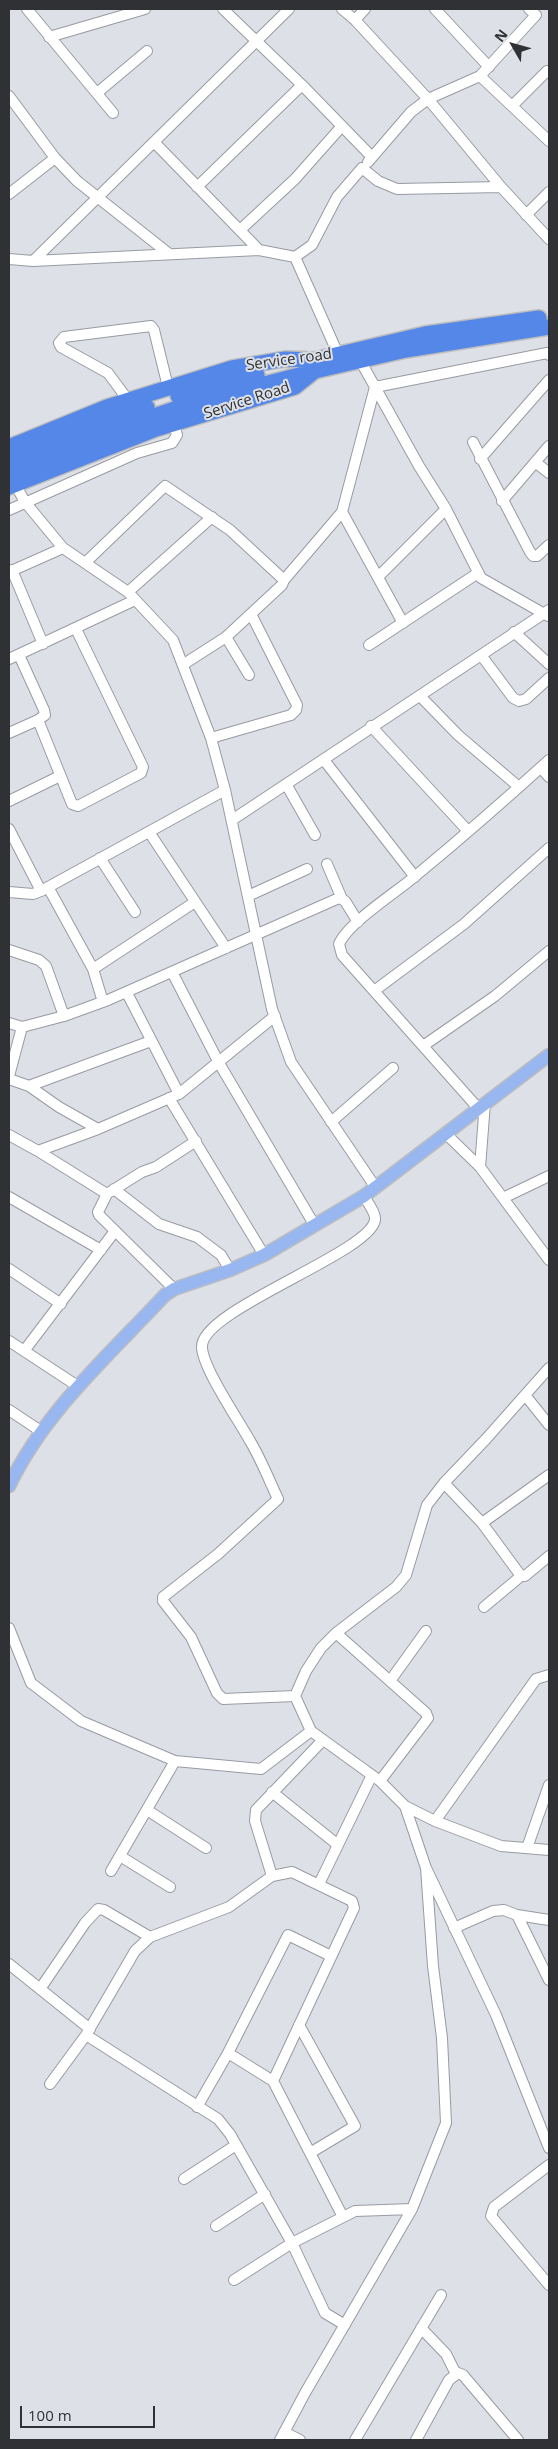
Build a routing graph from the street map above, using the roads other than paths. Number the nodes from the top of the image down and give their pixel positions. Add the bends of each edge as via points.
1 (27, 9) edge
2 (140, 9) edge
3 (223, 9) edge
4 (289, 9) edge
5 (342, 9) edge
6 (365, 9) edge
7 (434, 9) edge
8 (536, 11) edge
9 (355, 20) junction
10 (50, 37) junction
11 (255, 42) junction
12 (148, 51) dead end
13 (489, 67) junction
14 (548, 71) edge
15 (480, 76) junction
16 (302, 85) junction
17 (97, 93) junction
18 (9, 96) edge
19 (428, 99) junction
20 (512, 106) junction
21 (114, 113) dead end
22 (342, 126) junction
23 (549, 140) edge
24 (154, 142) junction
25 (372, 157) junction
26 (55, 158) junction
27 (362, 168) junction
28 (197, 187) junction
29 (501, 187) junction
30 (549, 192) edge
31 (9, 194) edge
32 (98, 197) junction
33 (526, 215) junction
34 (240, 230) junction
35 (549, 239) edge
36 (259, 250) junction
37 (168, 253) junction
38 (295, 257) junction
39 (9, 259) edge
40 (34, 261) junction
41 (549, 316) edge
42 (549, 327) edge
43 (338, 354) junction
44 (549, 355) edge
45 (360, 362) junction
46 (315, 366) junction
47 (549, 380) edge
48 (168, 387) junction
49 (375, 388) junction
50 (128, 400) junction
51 (174, 424) junction
52 (473, 442) dead end
53 (549, 446) edge
54 (9, 447) edge
55 (9, 459) edge
56 (480, 459) junction
57 (535, 462) junction
58 (549, 473) edge
59 (11, 481) edge
60 (502, 501) junction
61 (25, 502) junction
62 (446, 509) junction
63 (9, 510) edge
64 (342, 512) junction
65 (212, 517) junction
66 (549, 545) edge
67 (63, 548) junction
68 (86, 562) junction
69 (10, 571) edge
70 (478, 573) junction
71 (378, 577) junction
72 (284, 580) junction
73 (128, 592) junction
74 (135, 600) junction
75 (548, 613) edge
76 (251, 614) junction
77 (403, 623) junction
78 (76, 628) junction
79 (514, 632) junction
80 (226, 638) junction
81 (43, 644) junction
82 (369, 645) dead end
83 (19, 655) junction
84 (481, 655) junction
85 (9, 660) edge
86 (184, 664) junction
87 (549, 664) edge
88 (249, 676) dead end
89 (549, 678) edge
90 (420, 696) junction
91 (38, 720) junction
92 (372, 726) junction
93 (9, 733) edge
94 (211, 738) junction
95 (324, 760) junction
96 (549, 760) edge
97 (541, 768) junction
98 (60, 776) junction
99 (549, 777) edge
100 (286, 784) junction
101 (519, 787) junction
102 (225, 790) junction
103 (9, 801) edge
104 (232, 820) junction
105 (9, 829) edge
106 (468, 831) junction
107 (149, 832) junction
108 (315, 835) dead end
109 (549, 848) edge
110 (100, 858) junction
111 (327, 864) dead end
112 (307, 869) dead end
113 (415, 876) junction
114 (45, 889) junction
115 (9, 892) edge
116 (248, 896) junction
117 (342, 899) junction
118 (195, 902) junction
119 (136, 912) dead end
120 (358, 922) junction
121 (257, 935) junction
122 (226, 948) junction
123 (9, 950) edge
124 (549, 951) edge
125 (93, 969) junction
126 (172, 972) junction
127 (374, 991) junction
128 (127, 992) junction
129 (103, 1002) junction
130 (64, 1016) junction
131 (275, 1016) junction
132 (9, 1023) edge
133 (22, 1027) junction
134 (151, 1041) junction
135 (423, 1046) junction
136 (549, 1055) edge
137 (219, 1063) junction
138 (393, 1068) dead end
139 (9, 1078) edge
140 (28, 1086) junction
141 (174, 1096) junction
142 (482, 1106) junction
143 (331, 1122) junction
144 (98, 1129) junction
145 (445, 1133) junction
146 (9, 1135) edge
147 (196, 1141) junction
148 (38, 1151) junction
149 (480, 1167) junction
150 (549, 1176) edge
151 (376, 1188) junction
152 (110, 1192) junction
153 (364, 1196) junction
154 (9, 1197) edge
155 (503, 1198) junction
156 (315, 1226) junction
157 (115, 1231) junction
158 (101, 1250) junction
159 (264, 1255) junction
160 (549, 1260) edge
161 (9, 1269) edge
162 (230, 1270) junction
163 (174, 1289) junction
164 (61, 1304) junction
165 (9, 1341) edge
166 (24, 1351) junction
167 (549, 1368) edge
168 (79, 1387) junction
169 (525, 1395) junction
170 (9, 1410) edge
171 (549, 1425) edge
172 (42, 1432) junction
173 (549, 1474) edge
174 (444, 1482) junction
175 (9, 1486) edge
176 (482, 1523) junction
177 (549, 1556) edge
178 (521, 1576) junction
179 (484, 1606) dead end
180 (9, 1628) edge
181 (426, 1631) dead end
182 (336, 1633) junction
183 (549, 1675) edge
184 (390, 1681) junction
185 (295, 1696) junction
186 (310, 1731) junction
187 (323, 1740) junction
188 (175, 1761) junction
189 (376, 1778) junction
190 (549, 1785) edge
191 (272, 1792) junction
192 (405, 1806) junction
193 (147, 1810) junction
194 (435, 1821) junction
195 (338, 1846) junction
196 (206, 1848) dead end
197 (527, 1848) junction
198 (549, 1850) edge
199 (120, 1856) junction
200 (426, 1868) junction
201 (112, 1871) dead end
202 (272, 1876) junction
203 (319, 1884) junction
204 (170, 1887) dead end
205 (518, 1915) junction
206 (549, 1920) edge
207 (454, 1928) junction
208 (150, 1936) junction
209 (332, 1956) junction
210 (9, 1964) edge
211 (549, 1980) edge
212 (40, 1989) junction
213 (299, 2025) junction
214 (88, 2032) junction
215 (228, 2053) junction
216 (273, 2081) junction
217 (50, 2084) dead end
218 (197, 2107) junction
219 (236, 2145) junction
220 (549, 2148) edge
221 (310, 2153) junction
222 (549, 2165) edge
223 (184, 2179) dead end
224 (264, 2194) junction
225 (412, 2208) junction
226 (343, 2217) junction
227 (216, 2226) dead end
228 (292, 2242) junction
229 (234, 2280) dead end
230 (549, 2285) edge
231 (441, 2295) dead end
232 (345, 2325) junction
233 (421, 2328) junction
234 (456, 2374) junction
235 (282, 2436) edge
236 (300, 2440) edge
237 (355, 2440) edge
238 (416, 2440) edge
239 (518, 2440) edge

1 - 10 street
2 - 10 street
3 - 11 street
4 - 11 street
5 - 9 street
6 - 9 street
7 - 13 street
8 - 13 street
9 - 19 street
10 - 17 street
11 - 16 street
11 - 24 street
12 - 17 street
13 - 15 street
14 - 20 street
15 - 19 street
15 - 20 street
16 - 22 street
16 - 28 street
17 - 21 street
18 - 26 street
19 - 25 street
19 - 29 street
20 - 23 street
22 - 25 street
22 - 34 street via 295,179
24 - 28 street
24 - 32 street
25 - 27 street
26 - 31 street
26 - 32 street
27 - 29 street via 378,181 397,189
27 - 38 street via 337,197 312,245
28 - 34 street
29 - 33 street
30 - 33 street
32 - 37 street
32 - 40 street
33 - 35 street
34 - 36 street
36 - 37 street
36 - 38 street
37 - 40 street
38 - 43 street
39 - 40 street
41 - 43 highway, Service road via 425,334
42 - 45 highway, Service Road via 406,350
43 - 46 highway, Service road
44 - 49 street
45 - 46 highway, Service Road
45 - 49 street
46 - 48 highway, Service road via 285,359 232,368
46 - 51 highway, Service Road via 295,386
46 - 55 highway via 207,387
46 - 59 highway via 106,433
47 - 56 street
48 - 50 highway, Service road
48 - 50 street via 154,330 150,326 61,339 61,347 108,373
49 - 62 street
49 - 64 street
50 - 54 highway, Service road
51 - 59 highway, Service Road
51 - 61 street via 177,435 172,443 137,453
52 - 56 street
53 - 57 street
56 - 60 street
57 - 58 street
57 - 60 street
59 - 61 street
60 - 66 street via 533,556
61 - 63 street
61 - 67 street
62 - 70 street
62 - 71 street
64 - 71 street
64 - 72 street
65 - 68 street via 165,486
65 - 72 street
65 - 73 street
67 - 68 street
67 - 69 street
68 - 73 street
69 - 81 street
70 - 75 street via 487,583
70 - 77 street
71 - 77 street
72 - 76 street via 282,586
73 - 74 street
74 - 78 street
74 - 86 street via 173,640
75 - 79 street
76 - 80 street
76 - 94 street via 297,705 296,710 291,715
77 - 82 street
78 - 81 street
78 - 98 street via 144,767 141,773 78,806 72,804
79 - 84 street
79 - 87 street
80 - 86 street
80 - 88 street
81 - 83 street
83 - 85 street
83 - 91 street via 44,710 45,715
84 - 89 street via 513,698 519,701 526,699
84 - 90 street
86 - 94 street
90 - 92 street
90 - 101 street via 458,735
91 - 93 street
91 - 98 street
92 - 95 street
92 - 106 street
94 - 102 street
95 - 100 street
95 - 113 street
96 - 97 street
97 - 99 street
97 - 101 street
98 - 103 street
100 - 104 street
100 - 108 street
101 - 106 street
102 - 104 street
102 - 107 street
104 - 116 street
105 - 114 street
106 - 113 street
107 - 110 street
107 - 118 street
109 - 127 street via 464,924
110 - 114 street
110 - 119 street
111 - 117 street
112 - 116 street
113 - 120 street
114 - 115 street via 33,894
114 - 125 street
116 - 121 street
117 - 120 street
117 - 121 street
118 - 122 street
118 - 125 street
120 - 127 street via 341,939 339,948
121 - 122 street
121 - 131 street
122 - 126 street
123 - 130 street via 46,966
124 - 135 street via 496,996
125 - 129 street
126 - 128 street
126 - 137 street
127 - 135 street
128 - 129 street
128 - 134 street
129 - 130 street
130 - 133 street
131 - 137 street
131 - 143 street via 292,1062
132 - 133 street
133 - 139 street
134 - 140 street
134 - 141 street
135 - 142 street
136 - 142 main road
137 - 141 street
137 - 156 street
138 - 143 street
139 - 140 street
140 - 144 street
141 - 144 street
141 - 147 street
142 - 145 main road
142 - 149 street
143 - 151 street
144 - 148 street
145 - 149 street
145 - 151 main road
146 - 148 street
147 - 152 street
147 - 159 street
148 - 152 street
149 - 155 street
150 - 155 street
151 - 153 main road
152 - 157 street via 98,1212
152 - 162 street via 159,1224 198,1237 221,1255
153 - 156 main road
153 - 185 street via 375,1220 369,1230 345,1248 236,1310 203,1341 201,1345 206,1362 252,1443 278,1499 218,1554 163,1597 191,1637 217,1693 223,1699
154 - 158 street
155 - 160 street
156 - 159 main road
157 - 158 street
157 - 163 street
158 - 164 street
159 - 162 main road
161 - 164 street
162 - 163 main road
163 - 168 main road
164 - 166 street
165 - 166 street
166 - 168 street
167 - 169 street
168 - 172 main road
169 - 171 street
169 - 174 street
170 - 172 street
172 - 175 main road via 20,1462
173 - 176 street
174 - 176 street
174 - 182 street via 427,1505 406,1575 396,1587
176 - 178 street
177 - 178 street
178 - 179 street
180 - 188 street via 31,1683 81,1721
181 - 184 street
182 - 184 street
182 - 185 street via 306,1671
183 - 194 street via 536,1678
184 - 189 street via 428,1718
185 - 186 street
186 - 187 street
186 - 188 street via 261,1768
187 - 189 street
187 - 191 street
188 - 193 street
189 - 192 street
189 - 195 street
190 - 197 street
191 - 195 street
191 - 202 street via 256,1810 255,1821
192 - 194 street
192 - 200 street
193 - 196 street
193 - 199 street
194 - 197 street via 501,1846
195 - 203 street
197 - 198 street
199 - 201 street
199 - 204 street
200 - 207 street
200 - 225 street via 442,2038 446,2123
202 - 203 street via 292,1872
202 - 208 street via 229,1907
203 - 209 street via 354,1905
205 - 206 street
205 - 207 street via 504,1910 493,1911
205 - 211 street
207 - 220 street via 496,2016
208 - 212 street via 98,1909
208 - 214 street via 136,1951
209 - 213 street
209 - 215 street via 288,1935
210 - 212 street
212 - 214 street
213 - 216 street
213 - 221 street via 355,2126
214 - 217 street
214 - 218 street
215 - 216 street
215 - 218 street
216 - 221 street
218 - 219 street via 218,2120
219 - 223 street
219 - 224 street
221 - 226 street
222 - 230 street via 494,2207 491,2216
224 - 227 street
224 - 228 street
225 - 226 street via 362,2210
225 - 232 street
226 - 228 street
228 - 229 street
228 - 232 street via 325,2313
231 - 233 street
232 - 235 street
233 - 234 street via 446,2354
233 - 237 street
234 - 238 street via 449,2380
234 - 239 street via 463,2376
235 - 236 street

